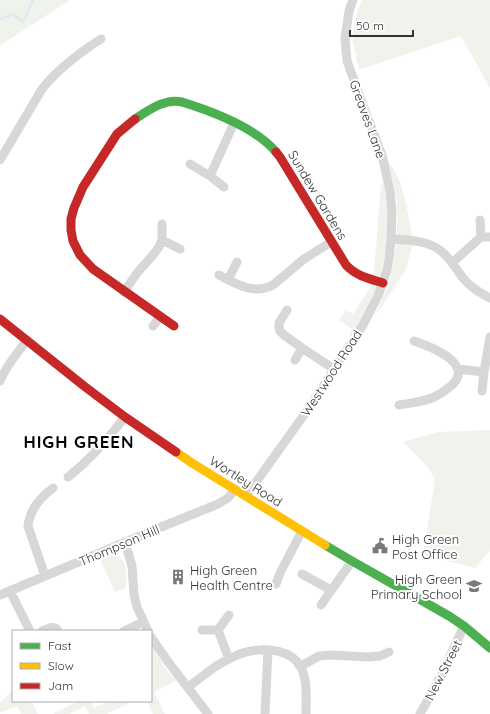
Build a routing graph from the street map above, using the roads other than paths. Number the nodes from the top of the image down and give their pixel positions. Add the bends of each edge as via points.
1 (353, 0) edge
2 (101, 39) dead end
3 (234, 123) junction
4 (0, 160) edge
5 (190, 164) dead end
6 (210, 176) junction
7 (224, 187) dead end
8 (480, 220) dead end
9 (162, 224) dead end
10 (485, 237) edge
11 (391, 239) junction
12 (162, 240) junction
13 (331, 242) junction
14 (180, 248) dead end
15 (237, 262) dead end
16 (452, 263) junction
17 (218, 275) dead end
18 (228, 280) junction
19 (383, 283) junction
20 (124, 292) junction
21 (490, 298) edge
22 (287, 310) dead end
23 (160, 316) junction
24 (0, 319) edge
25 (153, 326) dead end
26 (174, 326) dead end
27 (490, 337) edge
28 (27, 340) junction
29 (414, 341) dead end
30 (302, 348) junction
31 (295, 360) dead end
32 (334, 369) junction
33 (458, 369) junction
34 (484, 372) junction
35 (0, 381) edge
36 (482, 391) dead end
37 (399, 405) dead end
38 (125, 417) junction
39 (68, 477) dead end
40 (53, 488) dead end
41 (235, 490) junction
42 (246, 496) junction
43 (302, 531) junction
44 (125, 542) junction
45 (352, 561) junction
46 (302, 574) dead end
47 (45, 576) junction
48 (276, 584) dead end
49 (331, 590) junction
50 (10, 591) junction
51 (0, 595) edge
52 (321, 605) dead end
53 (229, 615) dead end
54 (143, 622) junction
55 (464, 626) junction
56 (30, 630) edge
57 (44, 630) edge
58 (58, 630) edge
59 (126, 630) edge
60 (147, 630) edge
61 (202, 630) dead end
62 (218, 630) junction
63 (152, 638) edge
64 (490, 648) edge
65 (268, 650) junction
66 (389, 652) dead end
67 (229, 659) junction
68 (301, 666) junction
69 (188, 687) junction
70 (208, 714) edge
71 (265, 714) edge
72 (306, 714) edge
73 (420, 714) edge

1 - 11 street, Greaves Lane via 345,38 347,61 386,170 392,211
2 - 4 street via 60,69 46,84
3 - 6 street
3 - 13 street, Sundew Gardens via 259,137 279,155
3 - 20 street, Sundew Gardens via 182,102 166,102 123,127 88,178 72,210 71,228 74,245 84,260
5 - 6 street
6 - 7 street
8 - 10 street
9 - 12 street
10 - 16 street
11 - 16 street via 429,244 441,251
11 - 19 street, Westwood Road
12 - 14 street
12 - 20 street
13 - 18 street via 268,287 255,290
13 - 19 street, Sundew Gardens via 347,267 362,276
15 - 18 street
16 - 21 street via 468,284
17 - 18 street
19 - 32 street, Westwood Road via 371,311
20 - 23 street, Sundew Gardens
22 - 30 street via 279,323 280,331
23 - 25 street
23 - 26 street, Sundew Gardens
24 - 28 street, Wortley Road
27 - 34 street
28 - 35 street
28 - 38 street, Wortley Road
29 - 33 street via 443,354 452,360
30 - 31 street
30 - 32 street
32 - 42 street, Westwood Road
33 - 34 street
33 - 37 street via 455,382 440,394 424,401 410,398
34 - 36 street
38 - 39 street via 102,446
38 - 41 street, Wortley Road
40 - 47 street via 37,502 28,526
41 - 42 street, Wortley Road
41 - 44 street, Thompson Hill via 218,504
42 - 43 street, Wortley Road
43 - 45 street, Wortley Road
43 - 48 street via 276,571
44 - 47 street, Thompson Hill
44 - 54 street via 132,566 134,595
45 - 49 street
45 - 55 street, Wortley Road
46 - 49 street
47 - 50 street, Thompson Hill
49 - 52 street
50 - 51 street, Thompson Hill
50 - 56 street
53 - 62 street
54 - 59 street
54 - 60 street
55 - 64 street, Wortley Road
55 - 73 street, New Street
57 - 58 street via 50,627
61 - 62 street
62 - 67 street
63 - 69 street
65 - 67 street via 251,651
65 - 68 street via 285,653
65 - 71 street
66 - 68 street via 368,657 319,656
67 - 69 street
68 - 72 street via 305,682
69 - 70 street

